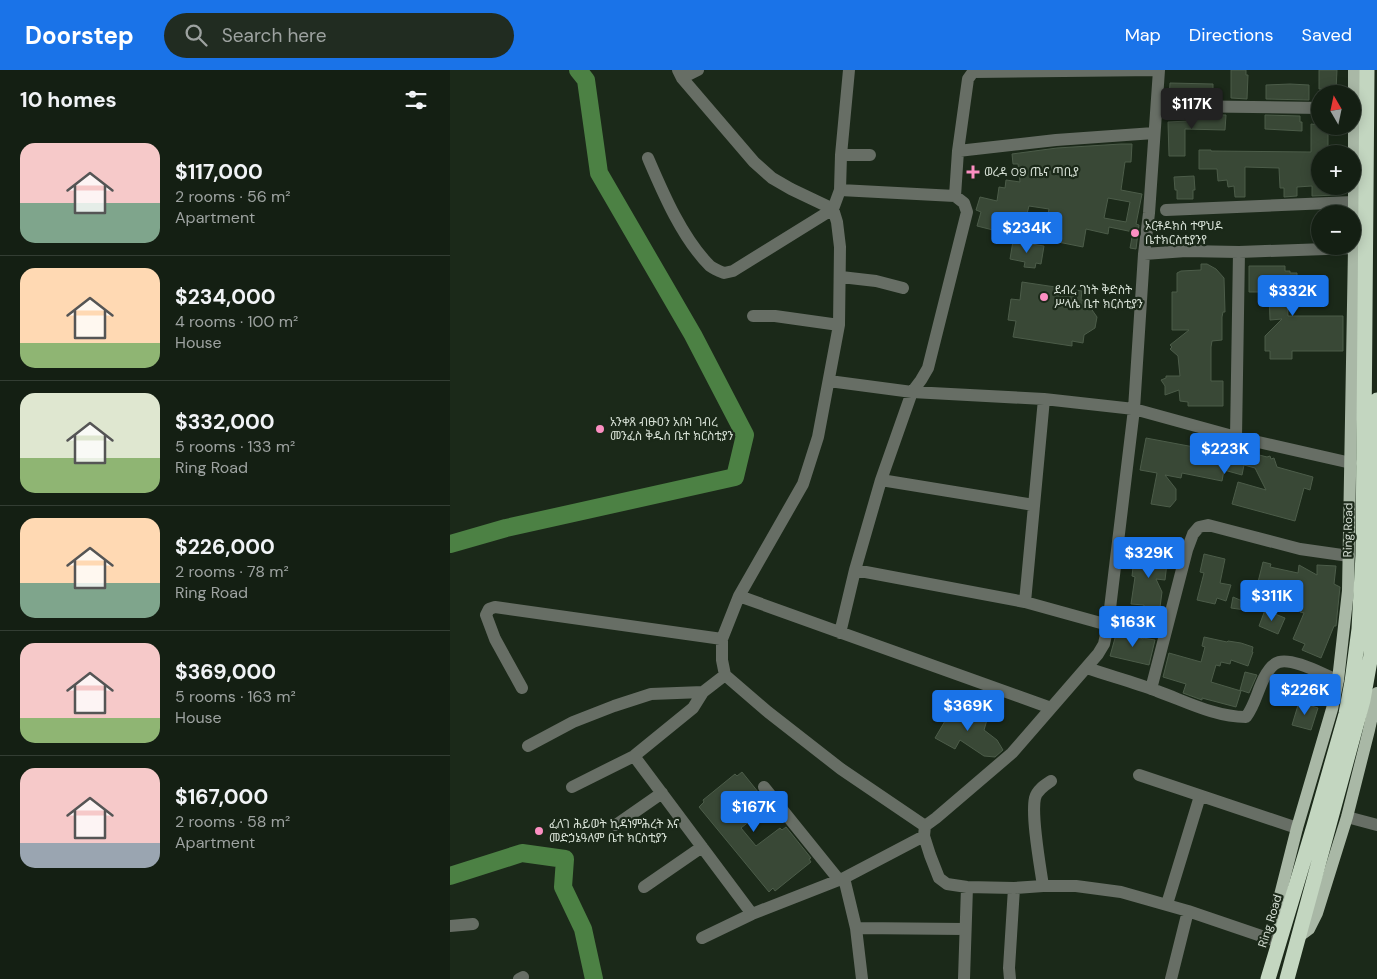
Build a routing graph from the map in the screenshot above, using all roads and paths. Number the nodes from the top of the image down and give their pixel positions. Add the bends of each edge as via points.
1 (698, 70) edge
2 (849, 70) edge
3 (1159, 70) edge
4 (1354, 70) edge
5 (1367, 70) edge
6 (680, 74) edge
7 (1354, 85) edge
8 (1173, 106) dead end
9 (1311, 108) edge
10 (1154, 132) junction
11 (1353, 135) edge
12 (958, 150) junction
13 (841, 155) junction
14 (870, 155) dead end
15 (648, 158) dead end
16 (840, 190) junction
17 (955, 196) junction
18 (1353, 202) junction
19 (1353, 205) edge
20 (833, 209) junction
21 (1166, 210) dead end
22 (1311, 249) edge
23 (1239, 252) junction
24 (1144, 254) junction
25 (1354, 255) edge
26 (841, 277) junction
27 (903, 288) dead end
28 (753, 316) dead end
29 (839, 325) junction
30 (829, 381) junction
31 (912, 392) junction
32 (1044, 399) junction
33 (1377, 400) edge
34 (1134, 409) junction
35 (1236, 437) junction
36 (1351, 463) junction
37 (880, 480) junction
38 (1034, 505) junction
39 (1349, 556) junction
40 (855, 570) junction
41 (739, 596) junction
42 (1025, 602) junction
43 (1108, 625) junction
44 (840, 633) junction
45 (722, 639) junction
46 (1087, 668) junction
47 (725, 675) junction
48 (1338, 680) junction
49 (522, 688) dead end
50 (1151, 689) junction
51 (703, 692) junction
52 (1377, 693) edge
53 (1051, 708) junction
54 (528, 746) dead end
55 (634, 756) junction
56 (1139, 775) dead end
57 (1051, 781) dead end
58 (572, 787) dead end
59 (764, 787) dead end
60 (662, 793) junction
61 (1200, 796) junction
62 (1347, 817) junction
63 (616, 825) dead end
64 (1377, 825) edge
65 (1297, 828) junction
66 (924, 831) junction
67 (702, 847) junction
68 (841, 879) junction
69 (1043, 886) junction
70 (644, 887) dead end
71 (967, 887) junction
72 (1014, 888) junction
73 (1167, 904) junction
74 (1188, 910) junction
75 (752, 914) junction
76 (473, 924) dead end
77 (450, 926) edge
78 (856, 928) junction
79 (964, 929) junction
80 (702, 938) dead end
81 (1297, 938) junction
82 (1279, 941) junction
83 (862, 979) edge
84 (964, 979) edge
85 (1010, 979) edge
86 (1170, 979) edge
87 (1257, 979) edge
88 (1268, 979) edge
89 (1287, 979) edge

1 - 6 street
2 - 13 street
3 - 10 street
3 - 12 street via 973,72 968,79
4 - 7 main road
5 - 82 highway, Ring Road via 1363,555 1359,629 1346,714
6 - 20 street via 754,162 772,178
8 - 9 street
10 - 12 street
10 - 24 street
11 - 18 main road
12 - 17 street
13 - 14 street
13 - 16 street
15 - 20 street via 682,228 711,267 724,273 733,271
16 - 17 street
16 - 20 street
17 - 31 street via 967,212 928,368
18 - 19 main road
18 - 21 street
20 - 26 street via 838,222
22 - 23 street
23 - 24 street
23 - 35 street
24 - 34 street
25 - 36 main road
26 - 27 street
26 - 29 street
28 - 29 street
29 - 30 street
30 - 31 street
30 - 41 street via 818,436 803,484
31 - 32 street
31 - 37 street
32 - 34 street
32 - 38 street
33 - 81 highway via 1377,507 1371,655 1363,700
34 - 35 street
34 - 43 street
35 - 36 street
36 - 39 main road
37 - 38 street
37 - 40 street
38 - 42 street
39 - 48 main road
39 - 50 street via 1300,549 1208,525 1199,527 1187,550
40 - 42 street
40 - 44 street
41 - 44 street
41 - 45 street
42 - 43 street
43 - 46 street via 1104,644
44 - 53 street
45 - 47 street
45 - 49 street via 495,607 489,609 486,615 495,639
46 - 50 street
46 - 53 street
47 - 51 street
47 - 66 street via 768,712
48 - 50 street via 1291,661 1279,662 1270,667 1264,677 1246,717 1215,712
48 - 65 main road via 1314,776
51 - 54 street via 651,694 574,722
51 - 55 street via 693,708
52 - 62 main road
53 - 66 street via 1012,753
55 - 58 street
55 - 60 street
56 - 61 street
57 - 69 street via 1036,797 1034,812
59 - 68 street
60 - 63 street
60 - 67 street
61 - 65 street
61 - 73 street
62 - 64 street
62 - 81 main road via 1317,913 1309,929
65 - 82 main road via 1276,911
66 - 68 street
66 - 71 street via 939,878 947,884
67 - 70 street
67 - 75 street
68 - 75 street
68 - 78 street
69 - 72 street
69 - 73 street via 1076,886 1121,892
71 - 72 street
71 - 79 street
72 - 85 street
73 - 74 street
74 - 82 street
74 - 86 street
75 - 80 street
76 - 77 street
78 - 79 street
78 - 83 street
79 - 84 street
81 - 89 highway
82 - 87 highway
82 - 88 highway, Ring Road

